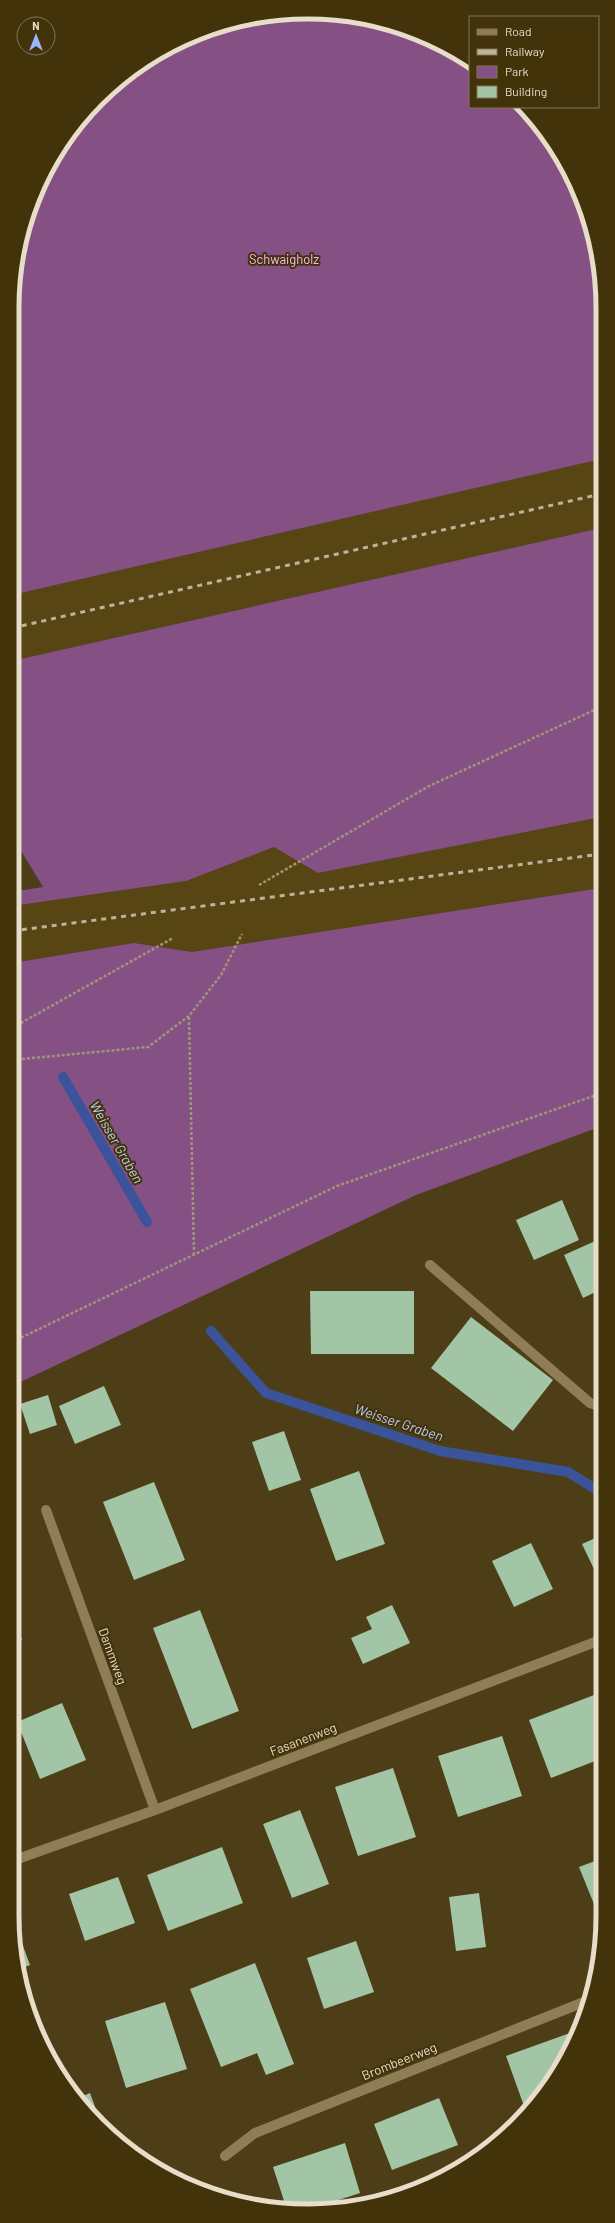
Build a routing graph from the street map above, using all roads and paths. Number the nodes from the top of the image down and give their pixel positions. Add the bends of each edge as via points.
1 (596, 709) edge
2 (259, 885) dead end
3 (242, 934) dead end
4 (173, 938) dead end
5 (189, 1016) junction
6 (19, 1024) edge
7 (19, 1059) edge
8 (596, 1095) edge
9 (194, 1255) junction
10 (430, 1265) dead end
11 (19, 1339) edge
12 (596, 1405) edge
13 (46, 1510) dead end
14 (596, 1642) edge
15 (155, 1810) junction
16 (19, 1859) edge
17 (583, 2003) edge
18 (225, 2156) dead end

1 - 2 path via 429,786
3 - 5 path via 221,975
4 - 6 path
5 - 7 path via 148,1047
5 - 9 path
8 - 9 path via 337,1186
9 - 11 path
10 - 12 street via 590,1403
13 - 15 street, Dammweg
14 - 15 street, Fasanenweg
15 - 16 street, Fasanenweg
17 - 18 street, Brombeerweg via 255,2133

